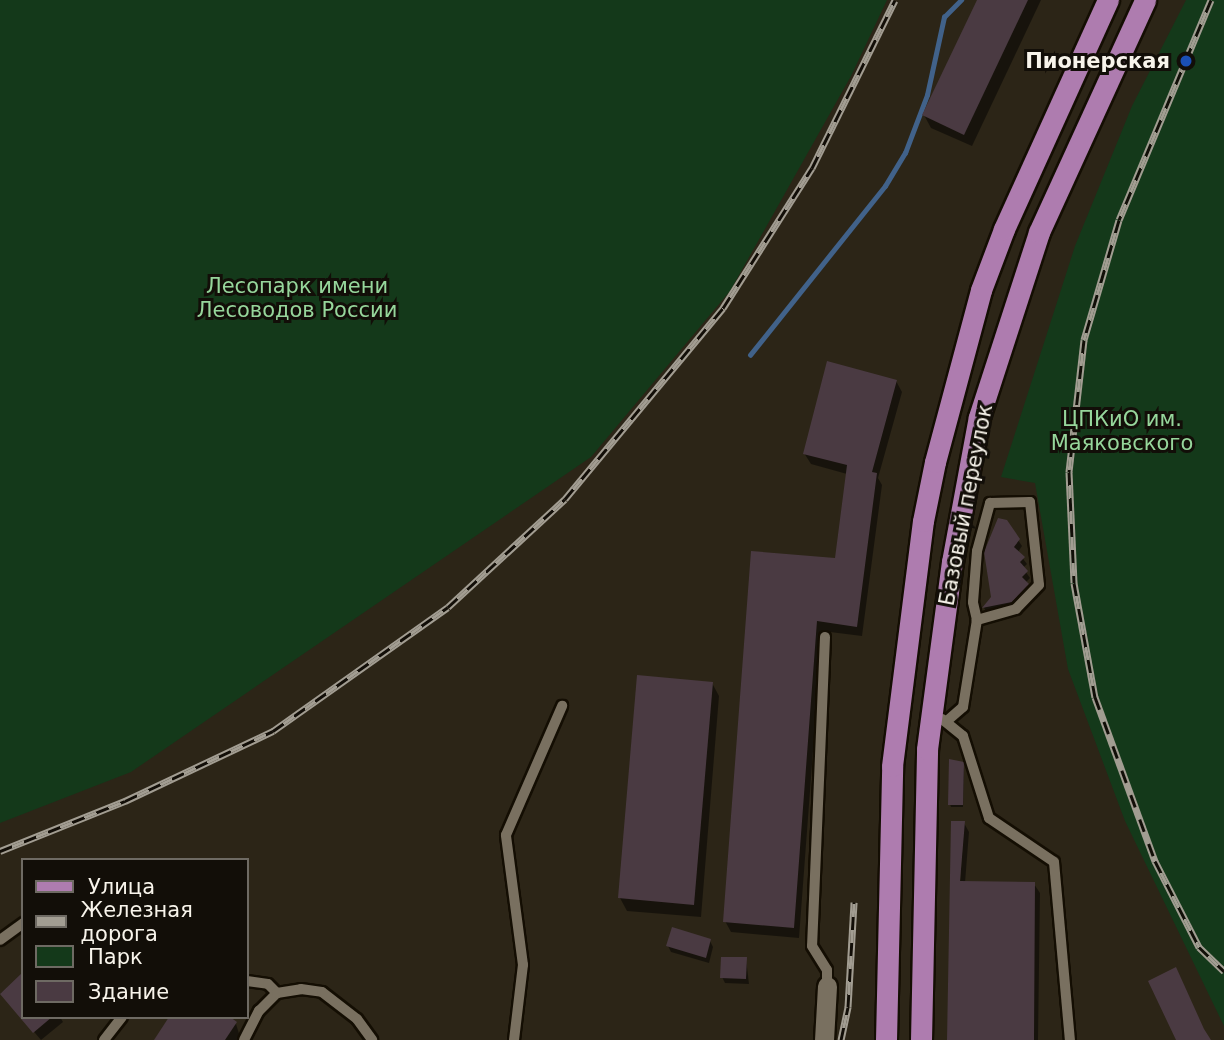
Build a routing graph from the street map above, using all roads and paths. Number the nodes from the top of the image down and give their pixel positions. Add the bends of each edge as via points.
1 (1108, 0) edge
2 (1145, 0) edge
3 (977, 620) junction
4 (825, 637) dead end
5 (562, 706) dead end
6 (939, 719) junction
7 (21, 924) edge
8 (0, 940) edge
9 (248, 981) edge
10 (827, 986) joint
11 (278, 993) junction
12 (120, 1019) edge
13 (104, 1040) edge
14 (244, 1040) edge
15 (372, 1040) edge
16 (514, 1040) edge
17 (824, 1040) edge
18 (886, 1040) edge
19 (921, 1040) edge
20 (1070, 1040) edge

1 - 18 main road, Базовый переулок via 1004,229 978,302 935,462 895,728
2 - 6 main road, Базовый переулок via 1039,232 983,405 962,503
3 - 3 lane via 977,551 990,503 1030,502 1039,584 1016,609
3 - 6 lane via 963,707
4 - 10 lane via 812,946 827,970
5 - 16 lane via 506,835 523,965
6 - 19 main road, Базовый переулок
6 - 20 lane via 962,736 989,818 1054,862
7 - 8 lane
9 - 11 lane via 268,984
10 - 17 street
11 - 14 lane via 258,1011
11 - 15 lane via 322,992 357,1018
12 - 13 lane

